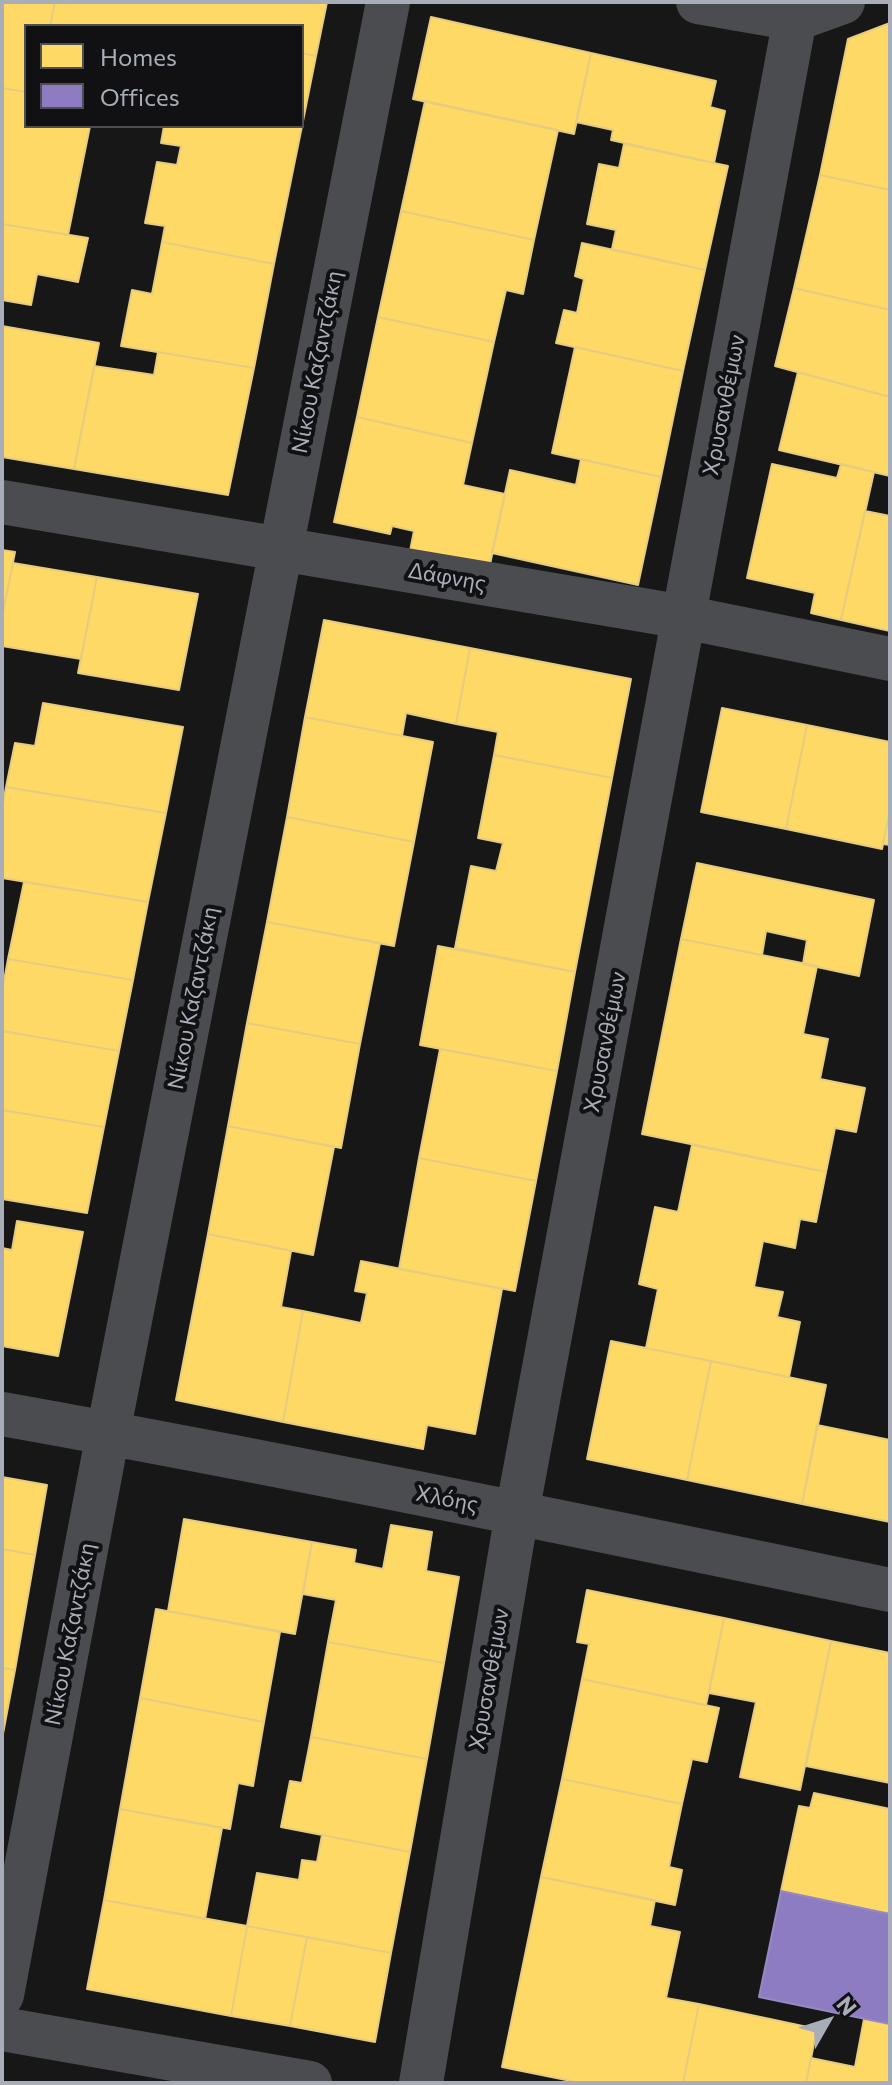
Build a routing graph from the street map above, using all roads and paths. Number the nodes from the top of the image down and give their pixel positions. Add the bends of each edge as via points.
1 (388, 2) edge
2 (698, 2) edge
3 (843, 2) edge
4 (797, 10) edge
5 (2, 502) edge
6 (281, 549) junction
7 (684, 617) junction
8 (890, 659) edge
9 (2, 1414) edge
10 (108, 1433) junction
11 (517, 1513) junction
12 (890, 1590) edge
13 (2, 1995) edge
14 (2, 2029) edge
15 (310, 2083) edge
16 (421, 2083) edge

1 - 6 street, Νίκου Καζαντζάκη
2 - 4 street
3 - 4 street
4 - 7 street, Χρυσανθέμων
5 - 6 street, Δάφνης
6 - 7 street, Δάφνης
6 - 10 street, Νίκου Καζαντζάκη
7 - 8 street, Δάφνης
7 - 11 street, Χρυσανθέμων
9 - 10 street, Χλόης
10 - 11 street, Χλόης
10 - 13 street, Νίκου Καζαντζάκη
11 - 12 street, Χλόης
11 - 16 street, Χρυσανθέμων
14 - 15 street

